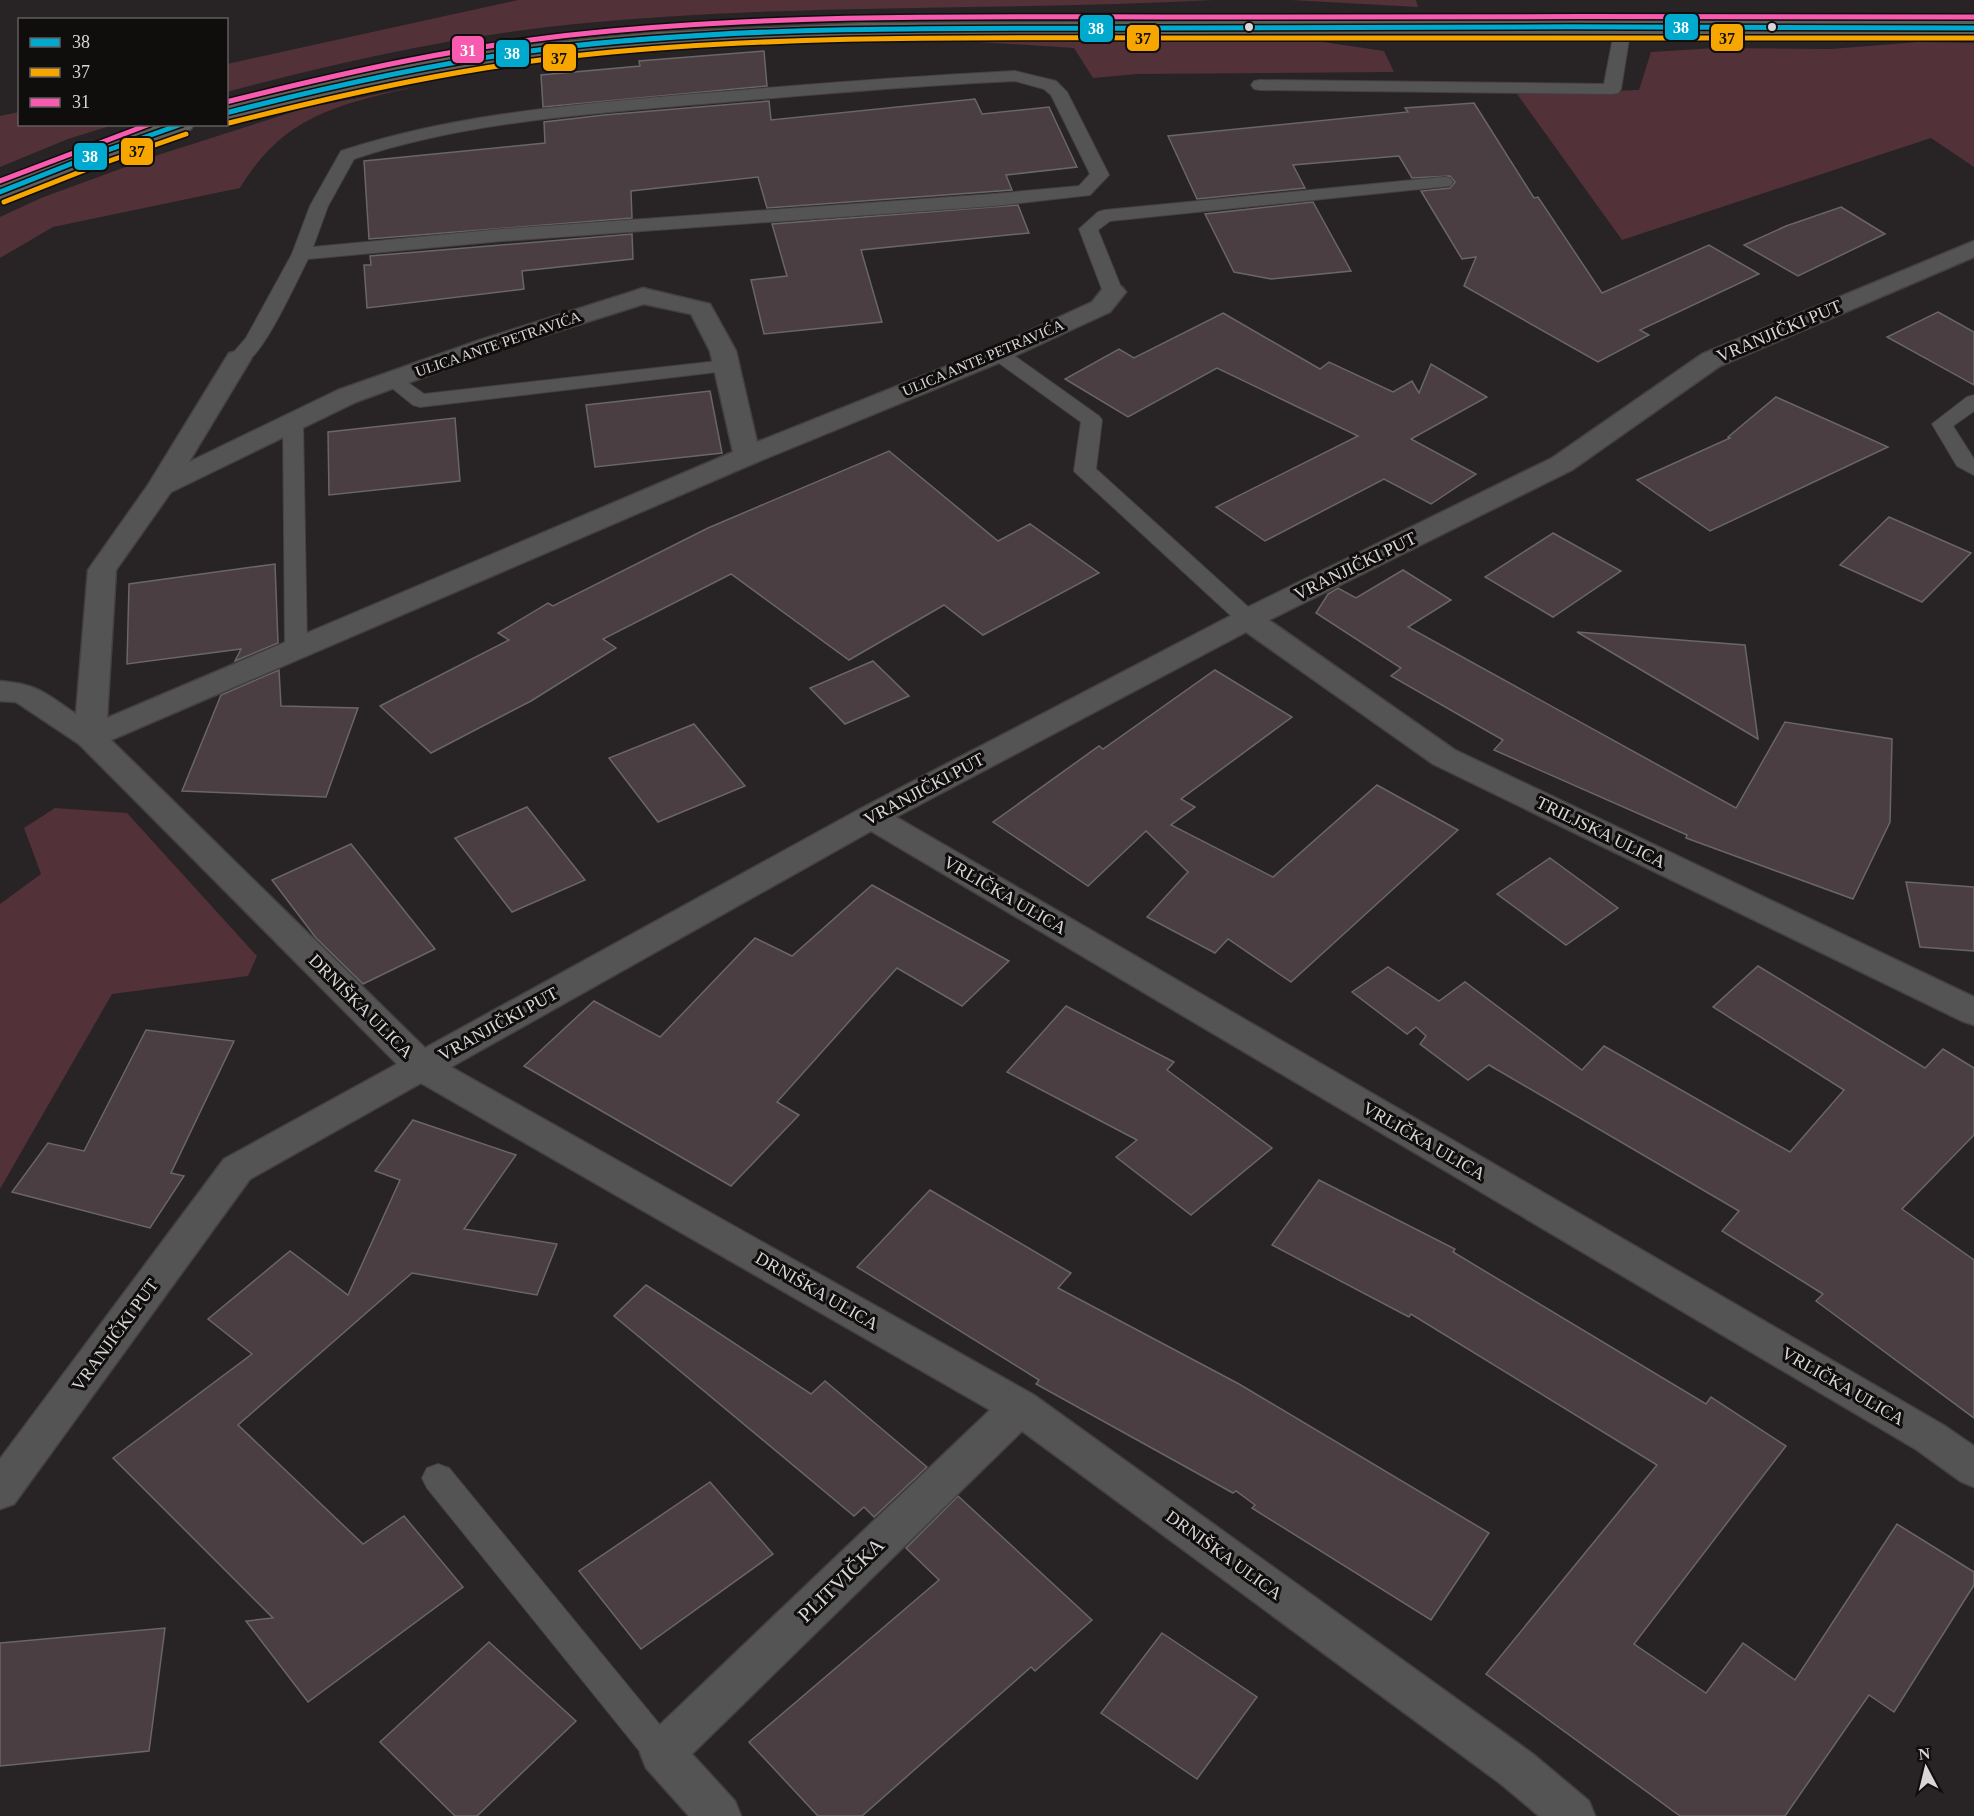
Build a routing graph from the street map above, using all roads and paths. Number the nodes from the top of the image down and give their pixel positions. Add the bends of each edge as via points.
1 (1623, 27) junction
2 (1974, 28) edge
3 (1260, 85) dead end
4 (228, 113) edge
5 (177, 126) edge
6 (1444, 182) dead end
7 (0, 192) edge
8 (1974, 248) edge
9 (301, 254) junction
10 (1113, 292) joint
11 (999, 354) junction
12 (238, 359) joint
13 (727, 366) junction
14 (392, 380) junction
15 (1974, 400) edge
16 (292, 422) junction
17 (747, 456) junction
18 (1974, 469) edge
19 (161, 486) junction
20 (1248, 619) junction
21 (296, 649) junction
22 (0, 691) edge
23 (90, 737) junction
24 (871, 817) junction
25 (1974, 1012) edge
26 (422, 1067) junction
27 (1020, 1407) junction
28 (1974, 1469) edge
29 (438, 1478) dead end
30 (0, 1491) edge
31 (662, 1753) junction
32 (718, 1816) edge
33 (1573, 1816) edge

1 - 2 main road
1 - 3 lane via 1612,89
1 - 4 main road via 850,30 691,37 485,57 372,78
5 - 7 main road
6 - 10 lane via 1105,216 1088,229
8 - 20 street, VRANJIČKI PUT via 1711,360 1562,464
9 - 9 lane via 1084,191 1100,175 1058,92 1050,85 1015,76 897,82 538,113 399,138 347,155 319,206
9 - 12 lane via 255,340
10 - 11 street, ULICA ANTE PETRAVIĆA via 1101,307
11 - 17 street, ULICA ANTE PETRAVIĆA
11 - 20 lane via 1092,420 1085,471
12 - 19 street, ULICA ANTE PETRAVIĆA
13 - 14 lane via 420,401
13 - 14 street, ULICA ANTE PETRAVIĆA via 701,309 643,296
13 - 17 street, ULICA ANTE PETRAVIĆA
14 - 16 street, ULICA ANTE PETRAVIĆA
15 - 18 lane via 1942,424 1964,462
16 - 19 street, ULICA ANTE PETRAVIĆA
16 - 21 lane
17 - 21 street, ULICA ANTE PETRAVIĆA
19 - 23 street, ULICA ANTE PETRAVIĆA via 102,570
20 - 24 street, VRANJIČKI PUT
20 - 25 street, TRILJSKA ULICA via 1444,757
21 - 23 street, ULICA ANTE PETRAVIĆA
22 - 23 street via 23,693
23 - 26 street, DRNIŠKA ULICA
24 - 26 street, VRANJIČKI PUT
24 - 28 street, VRLIČKA ULICA via 1920,1431
26 - 27 street, DRNIŠKA ULICA
26 - 30 street, VRANJIČKI PUT via 237,1169
27 - 31 street, PLITVIČKA
27 - 33 street, DRNIŠKA ULICA via 1507,1762
29 - 31 lane
31 - 32 street

